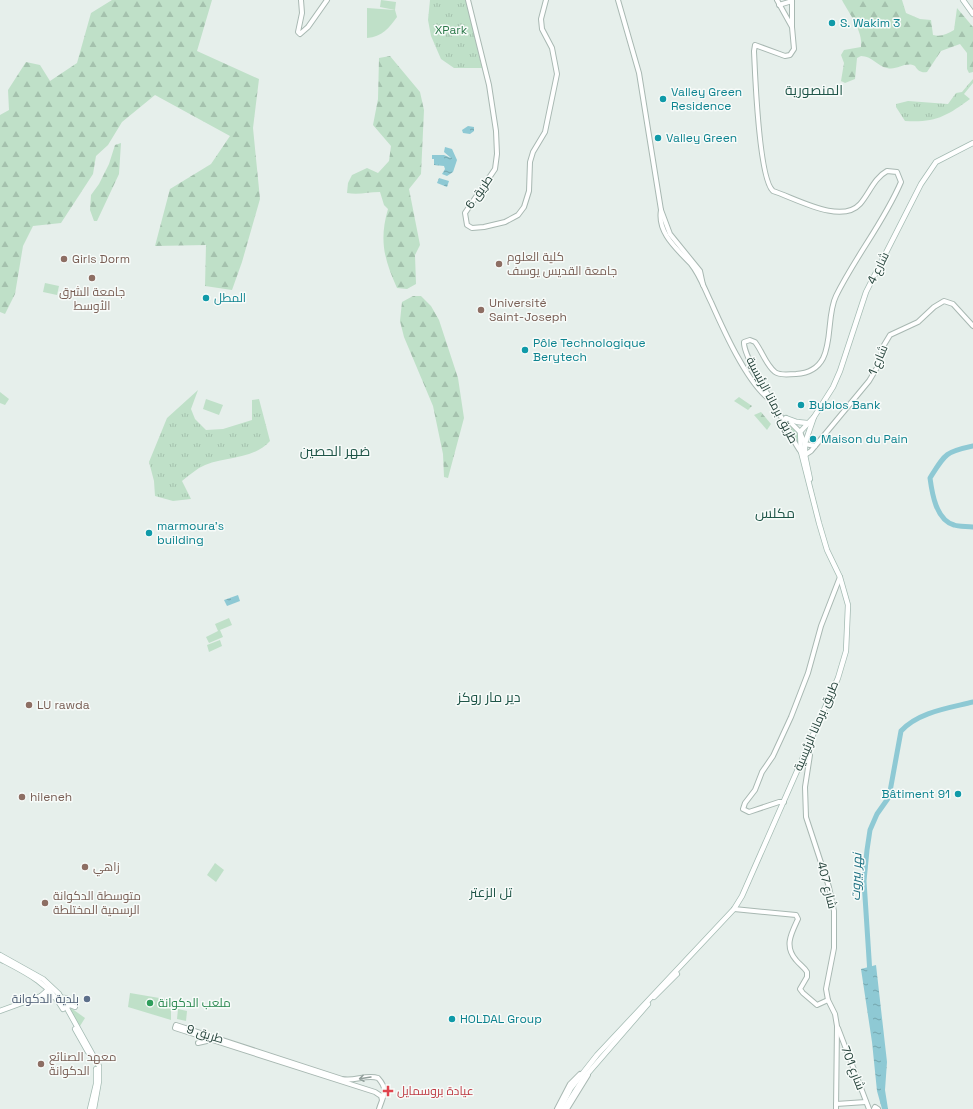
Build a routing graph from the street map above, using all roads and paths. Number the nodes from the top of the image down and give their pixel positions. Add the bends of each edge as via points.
1 (301, 0) edge
2 (327, 0) edge
3 (468, 0) edge
4 (546, 0) edge
5 (618, 0) edge
6 (776, 0) edge
7 (963, 0) edge
8 (792, 1) edge
9 (779, 5) junction
10 (973, 14) edge
11 (792, 15) junction
12 (786, 18) junction
13 (792, 27) junction
14 (973, 143) edge
15 (973, 326) edge
16 (769, 399) junction
17 (778, 412) junction
18 (814, 417) junction
19 (786, 418) junction
20 (807, 423) junction
21 (800, 432) junction
22 (805, 444) junction
23 (816, 446) junction
24 (803, 454) junction
25 (840, 577) junction
26 (809, 744) junction
27 (784, 802) junction
28 (734, 909) junction
29 (0, 955) edge
30 (0, 959) edge
31 (685, 963) junction
32 (48, 985) junction
33 (41, 996) junction
34 (35, 998) junction
35 (61, 998) junction
36 (828, 1000) junction
37 (74, 1007) dead end
38 (66, 1008) junction
39 (0, 1011) edge
40 (837, 1026) junction
41 (215, 1040) junction
42 (198, 1043) dead end
43 (597, 1063) junction
44 (588, 1067) junction
45 (573, 1089) junction
46 (382, 1100) junction
47 (866, 1102) junction
48 (836, 1104) junction
49 (90, 1109) edge
50 (94, 1109) edge
51 (379, 1109) edge
52 (557, 1109) edge
53 (560, 1109) edge
54 (564, 1109) edge
55 (568, 1109) edge
56 (836, 1109) edge
57 (870, 1109) edge

1 - 2 street via 302,13 298,34 305,31
3 - 4 street, طريق 6 via 489,85 497,154 493,173 465,213 467,225 474,228 514,218 523,210 528,195 530,162 545,132 557,74 552,48 542,29 541,19
5 - 16 street via 639,73 660,217 666,236 692,266 731,346 761,393
6 - 9 street, طريق برمانا الرئيسية
7 - 10 main road
8 - 9 street
8 - 11 street
9 - 12 street, طريق برمانا الرئيسية
11 - 12 street
11 - 13 street
12 - 13 street, طريق برمانا الرئيسية
13 - 16 street, طريق برمانا الرئيسية via 794,49 790,55 780,56 756,46 754,49 764,169 771,190 829,211 842,212 859,205 887,171 898,172 901,182 836,295 827,347 818,364 806,372 778,374 755,342 744,342 746,352
14 - 18 main road, شارع 4 via 936,162 921,184 866,292 840,371
15 - 23 street, شارع 1 via 953,304 944,301 918,322 891,334 869,381
16 - 17 street, طريق برمانا الرئيسية
17 - 19 street
17 - 24 street, طريق برمانا الرئيسية
18 - 20 main road
18 - 22 main road
19 - 20 main road
19 - 21 street
20 - 21 main road
21 - 22 street
21 - 24 main road
22 - 23 street
22 - 24 main road
23 - 24 street
24 - 25 main road, طريق برمانا الرئيسية via 824,540
25 - 26 main road, طريق برمانا الرئيسية via 848,605 846,652
25 - 27 street via 791,716 776,750 743,809 749,812
26 - 27 main road, طريق برمانا الرئيسية
26 - 36 street, شارع 407 via 805,788 806,817 829,887 834,911 834,948 826,989
27 - 28 main road, طريق برمانا الرئيسية
28 - 31 main road, طريق برمانا الرئيسية
28 - 36 street via 796,915 798,919 789,944 795,958 807,972 807,977 800,988 803,994 817,1004
29 - 32 main road
30 - 32 main road
31 - 43 main road
31 - 44 main road via 667,979
32 - 33 main road
32 - 34 main road
32 - 35 main road
33 - 34 main road
33 - 35 main road
34 - 39 main road
35 - 38 main road
35 - 49 main road via 96,1066 96,1084
36 - 40 street, شارع 407 via 836,1014
37 - 38 main road
38 - 50 main road via 98,1066 99,1081
40 - 47 street, شارع 701
40 - 48 street
41 - 42 street
41 - 46 street, 9 طريق via 273,1061 375,1092
46 -> 41 street, 9 طريق via 385,1090 376,1077 342,1079 176,1025 175,1028
43 - 45 main road
43 - 55 street
44 - 45 main road
44 - 52 street via 570,1084
45 - 53 main road
45 - 54 main road
46 - 51 street, 9 طريق
47 - 48 street
47 - 57 street, شارع 701
48 - 56 street

